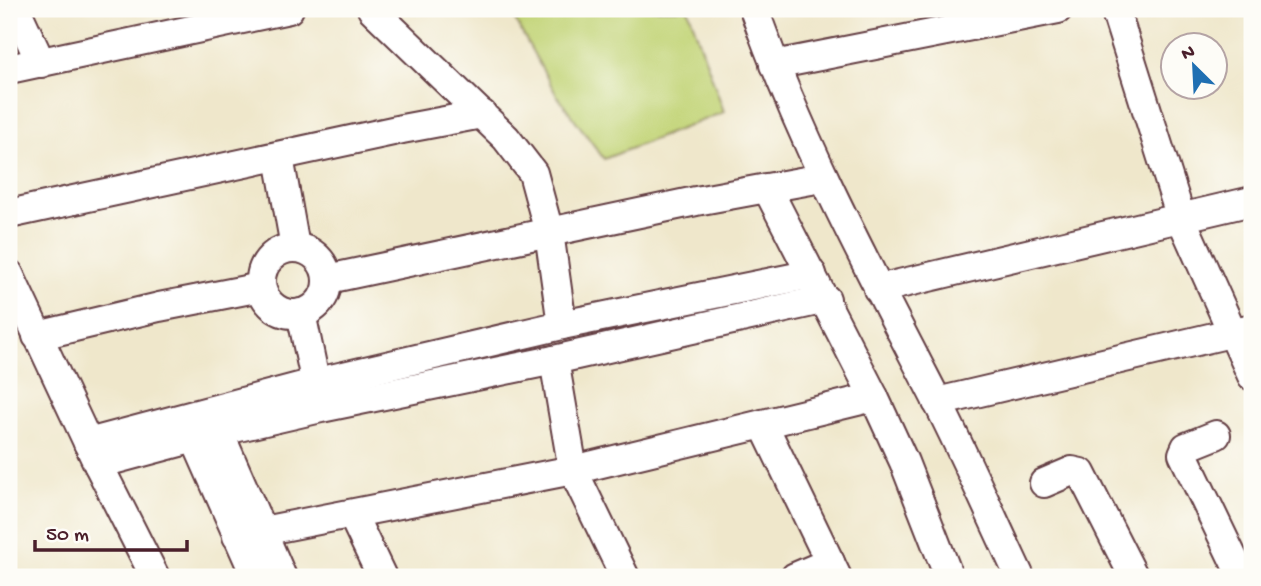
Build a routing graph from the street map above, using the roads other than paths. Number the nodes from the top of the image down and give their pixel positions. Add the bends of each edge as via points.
1 (16, 9) edge
2 (289, 9) edge
3 (372, 9) edge
4 (754, 9) edge
5 (1058, 9) edge
6 (1115, 9) edge
7 (41, 63) junction
8 (774, 65) junction
9 (9, 69) edge
10 (482, 114) junction
11 (279, 157) junction
12 (822, 178) junction
13 (766, 188) junction
14 (1252, 201) edge
15 (9, 214) edge
16 (1181, 218) junction
17 (549, 232) junction
18 (295, 247) junction
19 (9, 274) edge
20 (812, 274) junction
21 (328, 279) junction
22 (261, 287) junction
23 (878, 289) junction
24 (825, 299) junction
25 (301, 313) junction
26 (562, 325) junction
27 (1242, 330) edge
28 (37, 336) junction
29 (554, 360) junction
30 (1252, 376) edge
31 (318, 396) junction
32 (874, 397) junction
33 (937, 402) junction
34 (202, 424) junction
35 (763, 424) junction
36 (1216, 435) dead end
37 (93, 454) junction
38 (573, 470) junction
39 (1044, 484) dead end
40 (352, 514) junction
41 (249, 534) junction
42 (833, 570) edge
43 (155, 577) edge
44 (256, 577) edge
45 (282, 577) edge
46 (382, 577) edge
47 (625, 577) edge
48 (794, 577) edge
49 (949, 577) edge
50 (1020, 577) edge
51 (1134, 577) edge
52 (1242, 577) edge

1 - 7 street
2 - 7 street
3 - 10 street
4 - 8 street
5 - 8 street
6 - 16 street
7 - 9 street
8 - 12 street
10 - 11 street
10 - 17 street via 533,173
11 - 15 street
11 - 18 street
12 - 13 street
12 - 23 street
13 - 17 street
13 - 20 street
14 - 16 street
16 - 23 street
16 - 27 street
17 - 21 street
17 - 26 street
18 - 21 street via 318,257
18 - 22 street via 273,255 265,264
19 - 28 street
20 - 24 street
20 - 26 street
21 - 25 street via 315,307
22 - 25 street via 279,311
22 - 28 street
23 - 33 street
24 - 29 street
24 - 32 street
25 - 31 street
26 - 31 street
27 - 30 street
27 - 33 street
28 - 37 street
29 - 31 street
29 - 38 street
31 - 34 street
32 - 35 street
32 - 49 street
33 - 50 street
34 - 37 street
34 - 41 street
35 - 38 street
35 - 42 street
36 - 52 street via 1186,447 1183,454
37 - 43 street
38 - 40 street
38 - 47 street
39 - 51 street via 1072,471 1081,473
40 - 41 street
40 - 46 street
41 - 44 street
41 - 45 street
42 - 48 street

